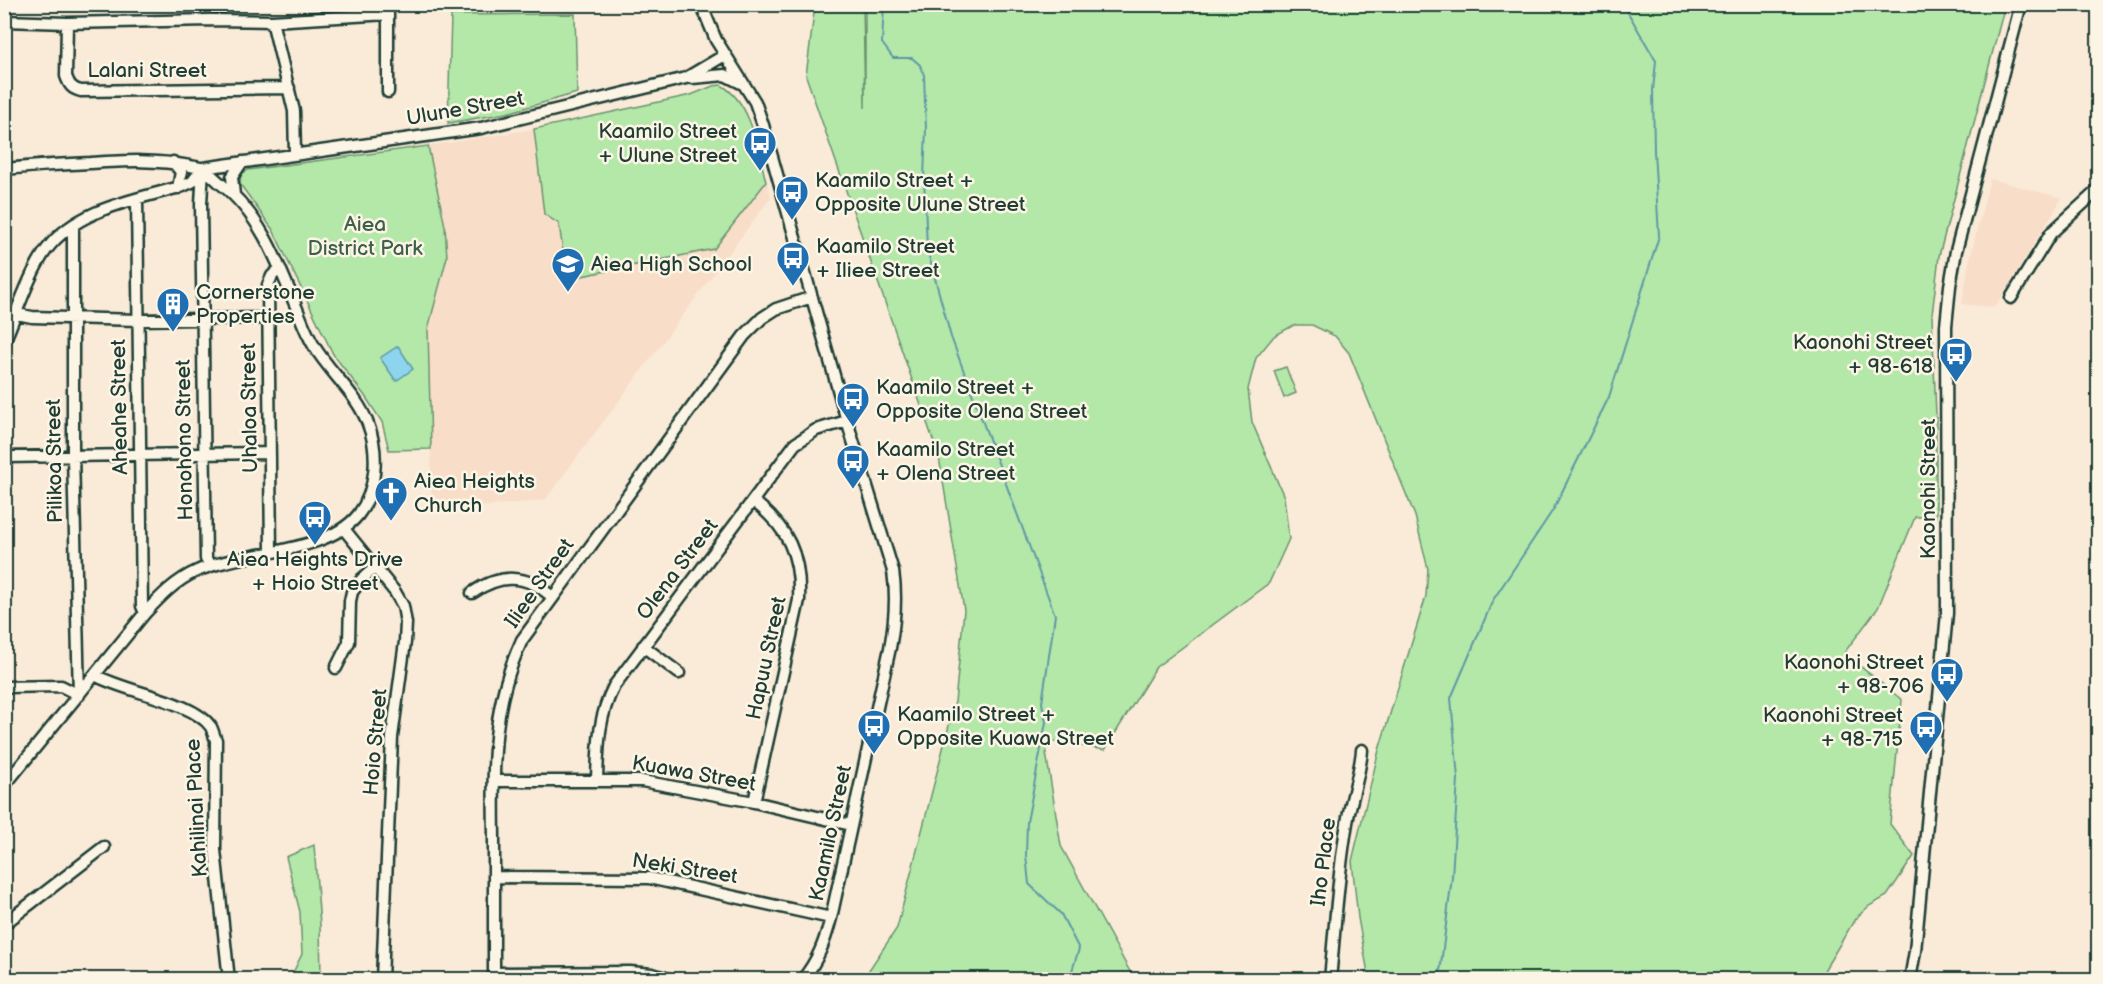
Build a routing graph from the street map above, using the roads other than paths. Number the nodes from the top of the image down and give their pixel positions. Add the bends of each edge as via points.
1 (2021, 4) edge
2 (701, 6) edge
3 (4, 21) edge
4 (272, 21) junction
5 (67, 23) junction
6 (724, 55) junction
7 (686, 78) junction
8 (746, 86) junction
9 (290, 88) junction
10 (388, 92) dead end
11 (295, 154) junction
12 (173, 162) junction
13 (242, 162) junction
14 (203, 168) junction
15 (4, 169) edge
16 (180, 187) junction
17 (2098, 190) edge
18 (234, 195) junction
19 (137, 199) junction
20 (201, 204) junction
21 (73, 226) junction
22 (280, 268) junction
23 (812, 297) junction
24 (2011, 298) dead end
25 (17, 314) junction
26 (267, 318) junction
27 (72, 319) junction
28 (202, 319) junction
29 (138, 320) junction
30 (4, 342) edge
31 (847, 421) junction
32 (270, 453) junction
33 (204, 454) junction
34 (73, 455) junction
35 (139, 455) junction
36 (4, 457) edge
37 (753, 501) junction
38 (344, 529) junction
39 (271, 552) junction
40 (211, 566) junction
41 (376, 567) junction
42 (472, 593) dead end
43 (552, 597) junction
44 (145, 613) junction
45 (643, 646) junction
46 (336, 668) dead end
47 (679, 673) dead end
48 (95, 675) junction
49 (4, 687) edge
50 (79, 695) junction
51 (1362, 750) dead end
52 (597, 780) junction
53 (494, 781) junction
54 (4, 786) edge
55 (754, 802) junction
56 (850, 825) junction
57 (104, 847) dead end
58 (494, 877) junction
59 (831, 918) junction
60 (4, 924) edge
61 (494, 976) edge
62 (229, 980) edge
63 (382, 980) edge
64 (672, 980) edge
65 (802, 980) edge
66 (1330, 980) edge
67 (1910, 980) edge

1 - 67 street, Kaonohi Street via 1950,286 1946,326 1947,613 1916,951
2 - 6 street, Kaamilo Street
3 - 5 street
4 - 5 street
4 - 9 street
4 - 10 street via 388,14
5 - 9 street, Lalani Street via 66,76 74,89
6 - 7 street, Ulune Street
6 - 8 street, Kaamilo Street
7 - 8 street via 724,75
7 - 11 street, Ulune Street via 480,128
8 - 23 street, Kaamilo Street via 763,125
9 - 11 street
11 - 13 street, Ulune Street
12 - 14 street
12 - 15 street via 119,161
12 - 16 street via 181,172
13 - 14 street, Ulune Street
13 - 18 street via 232,177
14 - 16 street via 192,182
14 - 18 street
14 - 20 street, Honohono Street
16 - 19 street
16 - 20 street via 194,192
17 - 24 street via 2051,233
18 - 22 street via 260,227
19 - 21 street via 103,210
19 - 29 street, Aheahe Street
20 - 28 street, Honohono Street
21 - 25 street via 48,248 38,263
21 - 27 street, Pilikoa Street
22 - 26 street, Uhaloa Street via 268,285
22 - 38 street via 313,345 362,410 371,434 371,486 358,515
23 - 31 street, Kaamilo Street
23 - 43 street, Iliee Street via 776,309 744,336
25 - 27 street
25 - 30 street
26 - 28 street
26 - 32 street, Uhaloa Street
27 - 29 street
27 - 34 street, Pilikoa Street
28 - 29 street
28 - 33 street, Honohono Street
29 - 35 street, Aheahe Street
31 - 37 street, Olena Street via 816,430 795,444
31 - 56 street, Kaamilo Street via 896,591 890,648
32 - 33 street
32 - 39 street, Uhaloa Street
33 - 35 street
33 - 40 street, Honohono Street via 206,559
34 - 35 street
34 - 36 street
34 - 50 street, Pilikoa Street
35 - 44 street, Aheahe Street
37 - 45 street, Olena Street
37 - 55 street, Hapuu Street via 768,512 787,536 800,580 799,600
38 - 39 street via 310,543
38 - 41 street, Hoio Street
39 - 40 street
40 - 44 street via 173,586
41 - 46 street via 352,592 349,642
41 - 63 street, Hoio Street via 403,606 406,623 392,737
42 - 43 street via 496,579 513,579 528,581
43 - 53 street, Iliee Street via 522,640 505,682 498,711
44 - 48 street
45 - 47 street
45 - 52 street, Olena Street via 604,705
48 - 50 street
48 - 62 street, Kahilinai Place via 193,712 211,727 216,740 215,850
49 - 50 street via 61,686
50 - 54 street
51 - 66 street, Iho Place via 1344,841
52 - 53 street, Kuawa Street
52 - 55 street, Kuawa Street via 651,782
53 - 58 street, Iliee Street
55 - 56 street, Kuawa Street
56 - 59 street, Kaamilo Street
57 - 60 street
58 - 59 street, Neki Street via 649,878
58 - 61 street, Iliee Street
59 - 65 street, Kaamilo Street via 826,940
61 - 64 street via 630,972

